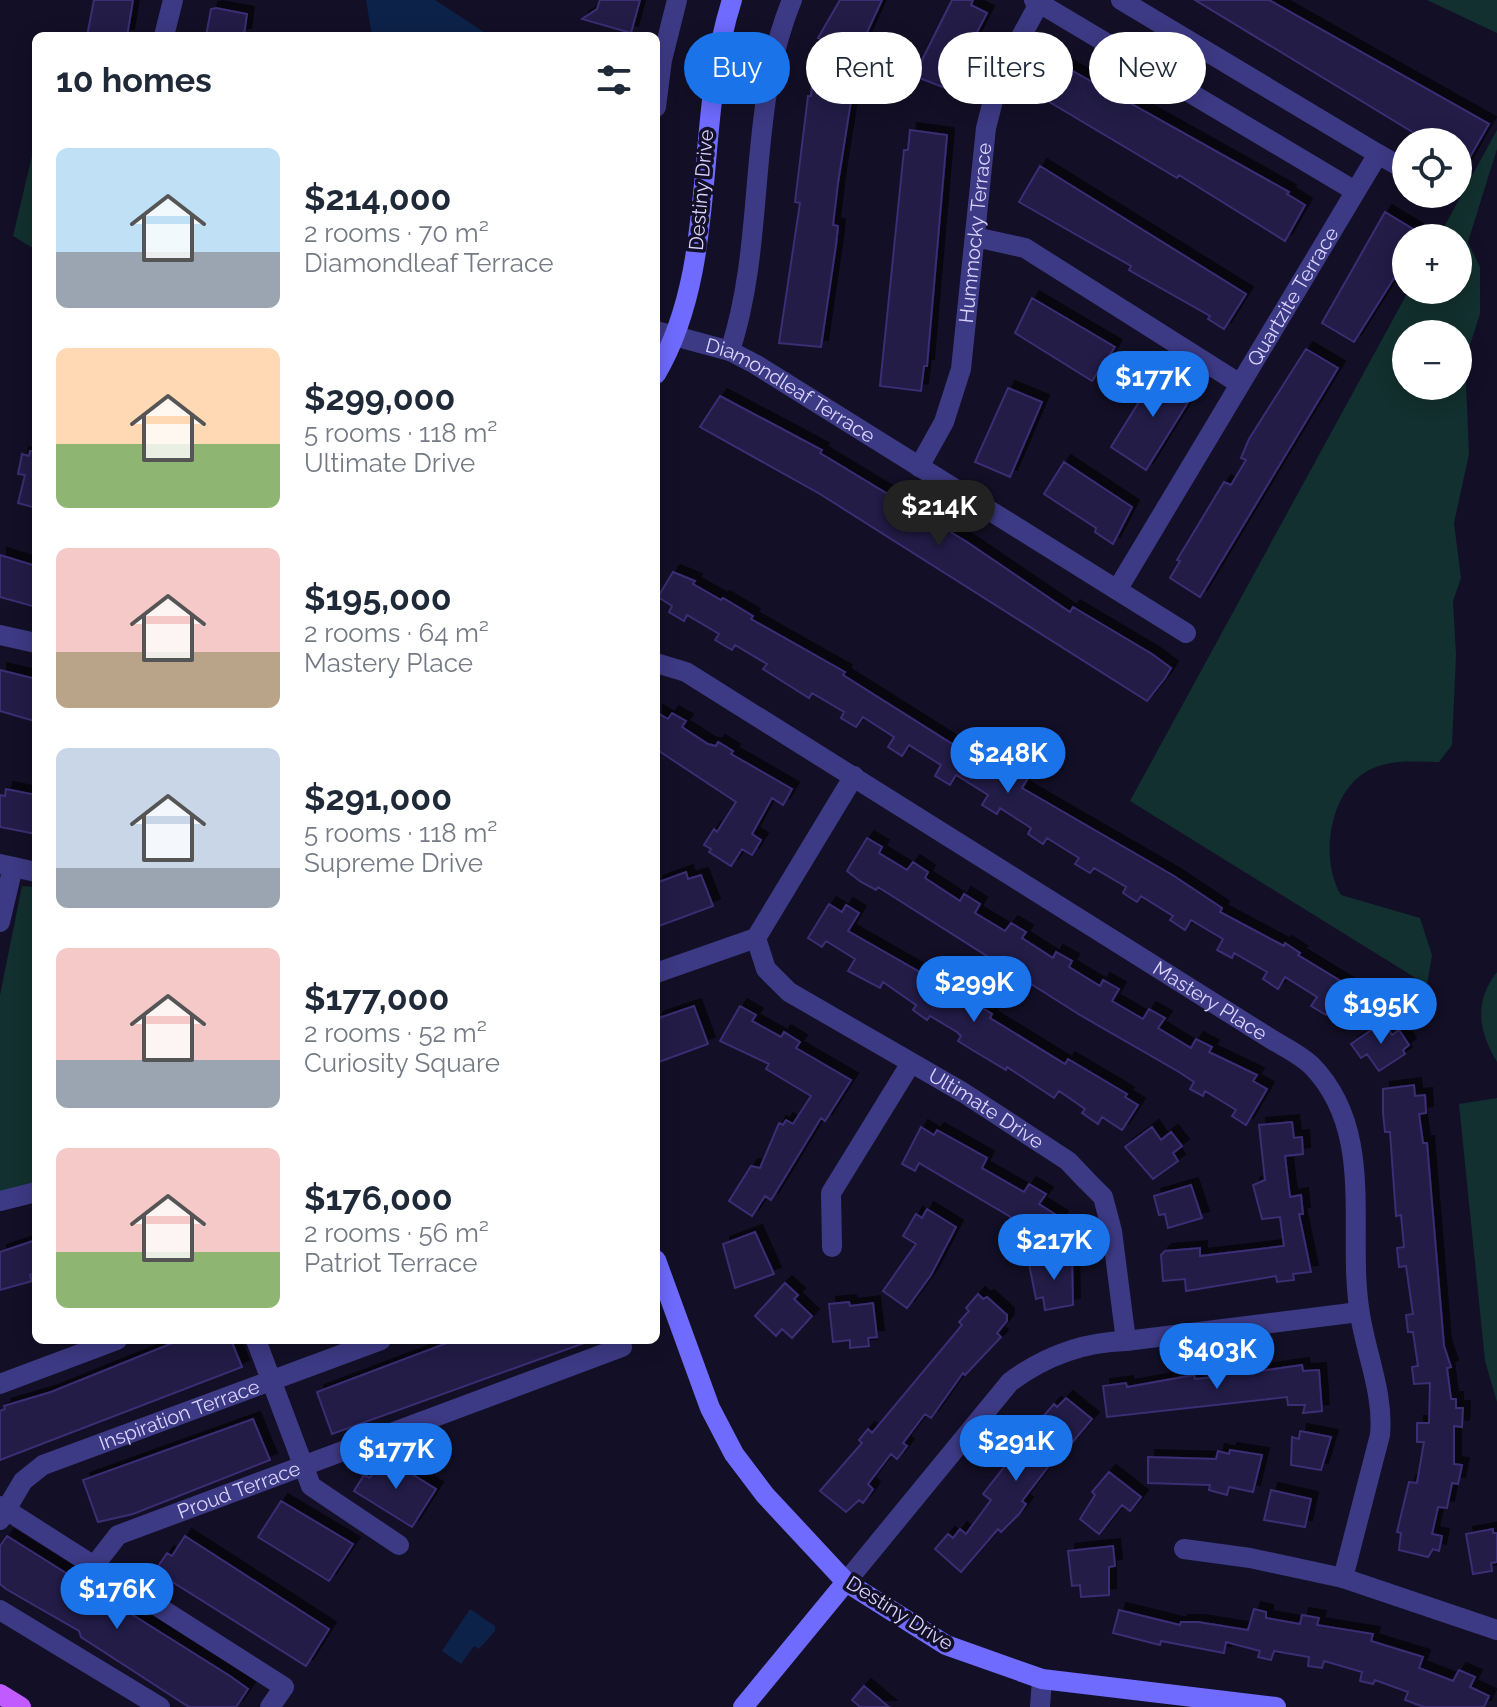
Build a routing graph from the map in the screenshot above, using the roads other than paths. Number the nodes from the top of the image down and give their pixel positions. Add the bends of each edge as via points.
1 (173, 0) edge
2 (677, 0) edge
3 (732, 0) edge
4 (792, 0) edge
5 (1121, 0) edge
6 (1038, 1) edge
7 (165, 32) edge
8 (660, 76) edge
9 (1378, 154) junction
10 (1392, 162) edge
11 (1355, 191) junction
12 (975, 237) junction
13 (665, 334) edge
14 (730, 351) junction
15 (660, 356) edge
16 (1240, 384) junction
17 (919, 467) junction
18 (1117, 590) junction
19 (1186, 633) dead end
20 (0, 635) edge
21 (32, 642) edge
22 (660, 664) edge
23 (854, 776) junction
24 (6, 865) edge
25 (32, 871) edge
26 (0, 922) edge
27 (756, 938) junction
28 (660, 972) edge
29 (911, 1063) junction
30 (32, 1193) edge
31 (0, 1201) edge
32 (832, 1247) dead end
33 (660, 1271) edge
34 (1359, 1312) junction
35 (1126, 1341) junction
36 (106, 1344) edge
37 (258, 1344) edge
38 (370, 1344) edge
39 (622, 1347) dead end
40 (272, 1381) junction
41 (0, 1384) edge
42 (304, 1468) junction
43 (2, 1512) edge
44 (399, 1545) dead end
45 (1184, 1549) dead end
46 (94, 1566) junction
47 (1343, 1578) junction
48 (846, 1582) junction
49 (0, 1610) edge
50 (1497, 1630) edge
51 (1042, 1679) junction
52 (0, 1694) edge
53 (21, 1707) edge
54 (160, 1707) edge
55 (270, 1707) edge
56 (743, 1707) edge
57 (1040, 1707) edge
58 (1276, 1707) edge

1 - 7 street
2 - 8 street
3 - 13 street, Destiny Drive via 713,79 692,283
4 - 14 street via 769,85 747,282
5 - 9 street
6 - 11 street
6 - 12 street, Hummocky Terrace via 994,91
9 - 10 street
9 - 11 street, Quartzite Terrace
11 - 16 street, Quartzite Terrace
12 - 16 street via 1025,248
12 - 17 street, Hummocky Terrace via 957,388
13 - 14 street, Diamondleaf Terrace
13 - 15 street, Destiny Drive
14 - 17 street, Diamondleaf Terrace
16 - 18 street, Quartzite Terrace
17 - 18 street, Diamondleaf Terrace
18 - 19 street, Diamondleaf Terrace
20 - 21 street
22 - 23 street, Mastery Place via 686,672
23 - 27 street
23 - 34 street, Mastery Place via 1311,1065 1339,1102 1356,1180
24 - 25 street
24 - 26 street
27 - 28 street
27 - 29 street, Ultimate Drive via 766,969 789,992
29 - 32 street via 831,1193
29 - 35 street, Ultimate Drive via 1068,1161 1103,1197
30 - 31 street
33 - 48 street, Destiny Drive via 710,1408 734,1454
34 - 35 street
34 - 47 street, Mastery Place via 1382,1415
35 - 48 street via 1092,1342 1029,1368 1010,1382
36 - 41 street
37 - 40 street
38 - 40 street, Inspiration Terrace
39 - 42 street, Proud Terrace
40 - 42 street
40 - 43 street, Inspiration Terrace via 43,1465 23,1481
42 - 44 street via 311,1486
42 - 46 street, Proud Terrace via 118,1535
43 - 46 street
45 - 47 street
46 - 55 street via 284,1687
47 - 50 street
48 - 51 street, Destiny Drive via 946,1645
48 - 56 street
49 - 54 street
51 - 57 street
51 - 58 street, Destiny Drive
52 - 53 main road

